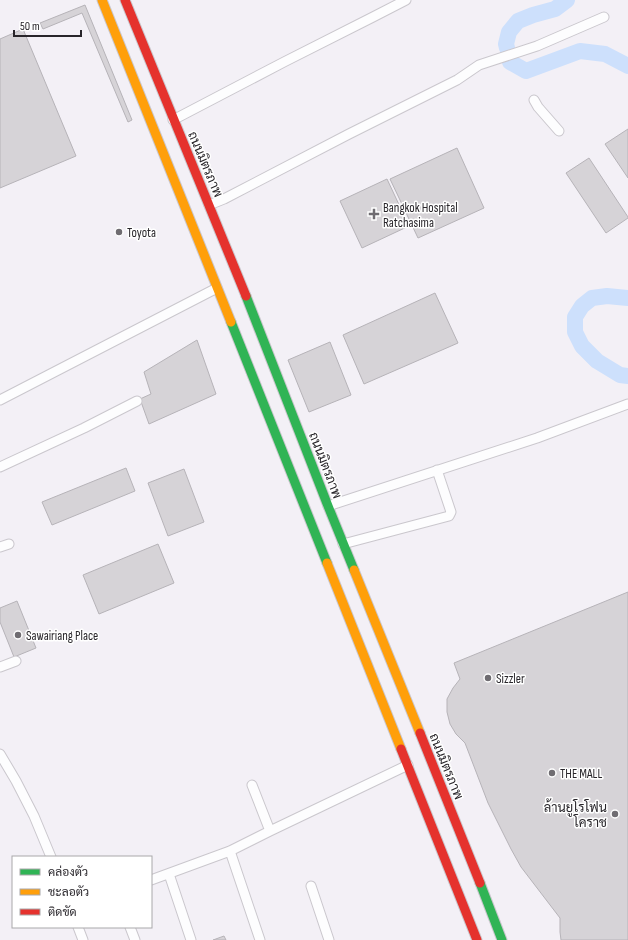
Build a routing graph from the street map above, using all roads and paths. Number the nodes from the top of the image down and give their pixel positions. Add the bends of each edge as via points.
1 (102, 0) edge
2 (125, 0) edge
3 (406, 0) edge
4 (604, 17) dead end
5 (534, 100) dead end
6 (173, 120) junction
7 (559, 131) dead end
8 (209, 205) junction
9 (228, 284) junction
10 (0, 400) edge
11 (137, 401) dead end
12 (628, 404) edge
13 (0, 467) edge
14 (437, 470) junction
15 (328, 506) junction
16 (343, 544) junction
17 (16, 661) dead end
18 (0, 667) edge
19 (0, 754) edge
20 (408, 765) junction
21 (252, 785) dead end
22 (270, 831) junction
23 (230, 851) junction
24 (51, 856) edge
25 (169, 874) junction
26 (152, 880) edge
27 (310, 886) dead end
28 (78, 928) edge
29 (130, 928) edge
30 (83, 940) edge
31 (135, 940) edge
32 (191, 940) edge
33 (260, 940) edge
34 (329, 940) edge
35 (477, 940) edge
36 (502, 940) edge

1 - 9 highway, ถนนมิตรภาพ via 151,119
2 - 6 highway, ถนนมิตรภาพ
3 - 6 street
4 - 8 street via 537,46 479,65 457,80
5 - 7 street
6 - 8 highway, ถนนมิตรภาพ
8 - 9 highway, ถนนมิตรภาพ
9 - 10 street
9 - 15 highway, ถนนมิตรภาพ
9 - 20 highway, ถนนมิตรภาพ via 262,397
11 - 13 street
12 - 14 street via 537,438
14 - 15 street
14 - 16 street via 449,516
15 - 16 highway, ถนนมิตรภาพ
16 - 36 highway, ถนนมิตรภาพ
17 - 18 street
19 - 24 street via 34,816
20 - 22 street
20 - 35 highway, ถนนมิตรภาพ
21 - 22 street
22 - 23 street
23 - 25 street
23 - 33 street
25 - 26 street
25 - 32 street
27 - 34 street
28 - 30 street
29 - 31 street

